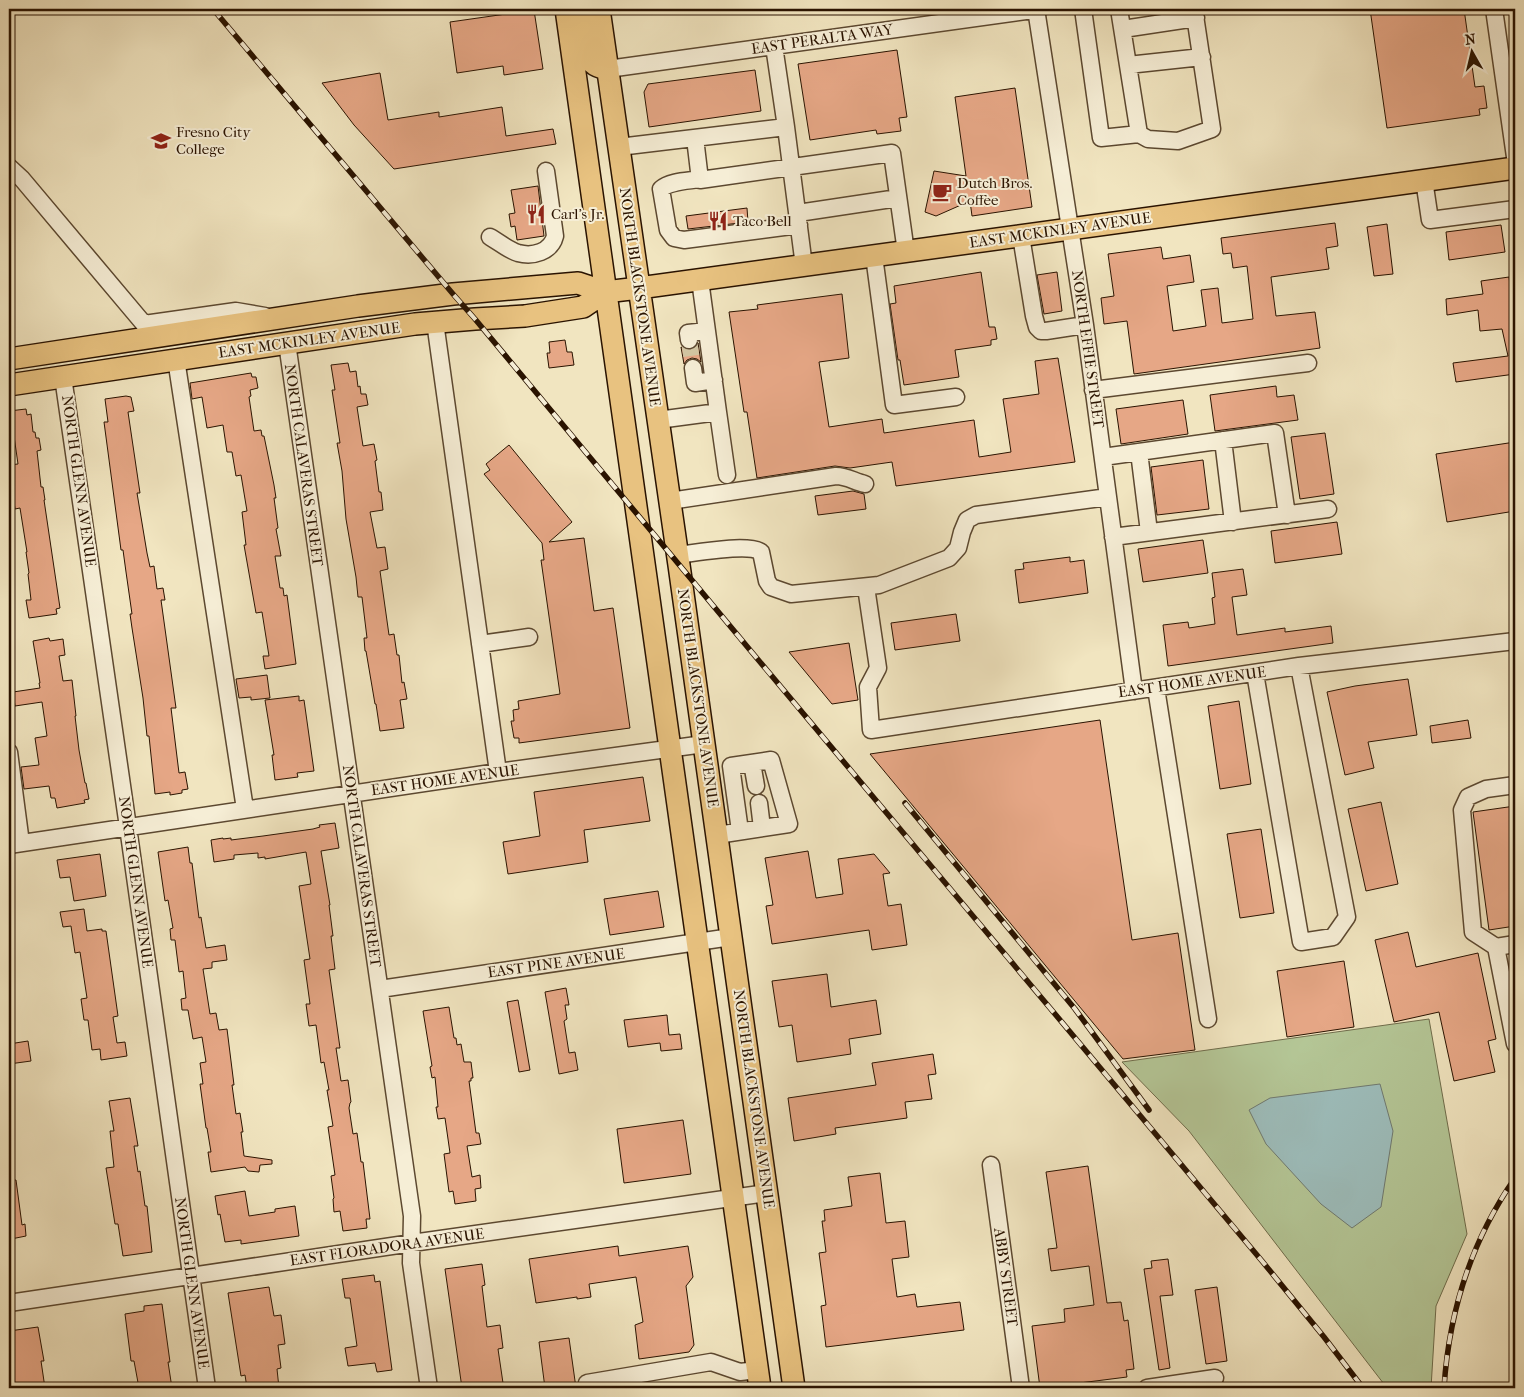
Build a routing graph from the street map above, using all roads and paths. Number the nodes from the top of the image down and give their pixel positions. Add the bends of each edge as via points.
1 (566, 9) edge
2 (580, 9) edge
3 (1037, 9) edge
4 (1082, 9) edge
5 (1120, 9) edge
6 (1494, 9) edge
7 (599, 12) edge
8 (1195, 14) edge
9 (1122, 29) junction
10 (774, 46) junction
11 (1508, 53) edge
12 (1202, 58) junction
13 (1128, 65) junction
14 (608, 69) junction
15 (786, 127) junction
16 (1139, 134) junction
17 (695, 138) junction
18 (619, 147) junction
19 (1515, 157) edge
20 (9, 167) edge
21 (792, 167) junction
22 (1515, 168) edge
23 (546, 171) dead end
24 (700, 179) junction
25 (1424, 180) junction
26 (898, 198) junction
27 (1515, 209) edge
28 (798, 219) junction
29 (1071, 229) junction
30 (1021, 236) junction
31 (490, 237) dead end
32 (906, 252) junction
33 (874, 256) junction
34 (804, 266) junction
35 (700, 280) junction
36 (638, 288) junction
37 (605, 292) junction
38 (408, 300) junction
39 (280, 319) junction
40 (435, 322) junction
41 (1085, 325) junction
42 (707, 330) junction
43 (689, 340) dead end
44 (287, 343) junction
45 (9, 359) edge
46 (176, 359) junction
47 (1308, 363) dead end
48 (692, 368) tunnel mouth
49 (63, 377) junction
50 (714, 380) junction
51 (9, 385) edge
52 (1093, 390) junction
53 (956, 397) dead end
54 (718, 412) junction
55 (658, 420) junction
56 (1223, 440) junction
57 (1139, 452) junction
58 (1103, 457) junction
59 (727, 475) dead end
60 (866, 484) dead end
61 (1108, 497) junction
62 (670, 501) junction
63 (1328, 510) dead end
64 (1287, 515) junction
65 (1233, 522) junction
66 (1149, 532) junction
67 (1113, 537) junction
68 (678, 555) junction
69 (866, 587) junction
70 (529, 637) dead end
71 (1515, 641) edge
72 (480, 644) junction
73 (1299, 666) junction
74 (1255, 673) junction
75 (1156, 688) junction
76 (1134, 691) junction
77 (704, 744) junction
78 (671, 749) junction
79 (9, 752) edge
80 (752, 763) junction
81 (498, 772) junction
82 (1515, 785) edge
83 (756, 786) dead end
84 (351, 794) junction
85 (758, 803) dead end
86 (246, 809) junction
87 (128, 826) junction
88 (762, 828) junction
89 (740, 831) junction
90 (717, 834) junction
91 (15, 844) edge
92 (731, 937) junction
93 (697, 942) junction
94 (1515, 944) edge
95 (1496, 947) junction
96 (380, 989) junction
97 (1208, 1019) dead end
98 (1515, 1044) edge
99 (991, 1165) dead end
100 (767, 1193) junction
101 (733, 1197) junction
102 (412, 1243) junction
103 (191, 1275) junction
104 (9, 1303) edge
105 (1215, 1378) dead end
106 (758, 1379) edge
107 (207, 1388) edge
108 (429, 1388) edge
109 (588, 1388) edge
110 (794, 1388) edge
111 (1021, 1388) edge
112 (1147, 1388) edge

1 - 37 main road
2 - 14 main road via 588,53 595,65
3 - 10 street, EAST PERALTA WAY
3 - 29 street, NORTH EFFIE STREET
4 - 16 street via 1101,138
5 - 9 street
6 - 11 street
7 - 14 main road, NORTH BLACKSTONE AVENUE
8 - 9 street
8 - 12 street
9 - 13 street
10 - 14 street, EAST PERALTA WAY
10 - 15 street
11 - 19 street
12 - 13 street
12 - 16 street via 1212,129 1178,141 1148,139
13 - 16 street
14 - 18 main road, NORTH BLACKSTONE AVENUE
15 - 17 street
15 - 21 street
17 - 18 street
17 - 24 street
18 - 36 main road, NORTH BLACKSTONE AVENUE
20 - 39 street via 144,324 236,312
21 - 24 street
21 - 26 street via 892,153
21 - 28 street
22 - 25 main road, EAST MCKINLEY AVENUE
23 - 31 street via 554,236 549,248 519,254
24 - 28 street via 672,184 661,190 668,230 674,238 684,240
25 - 27 street via 1430,220
25 - 29 main road, EAST MCKINLEY AVENUE
26 - 28 street
26 - 32 street
28 - 34 street
29 - 30 main road, EAST MCKINLEY AVENUE
29 - 41 street, NORTH EFFIE STREET
30 - 32 main road, EAST MCKINLEY AVENUE
30 - 41 street via 1037,327 1041,331
32 - 33 main road, EAST MCKINLEY AVENUE
33 - 34 main road, EAST MCKINLEY AVENUE
33 - 53 street via 894,405
34 - 35 main road, EAST MCKINLEY AVENUE
35 - 36 main road, EAST MCKINLEY AVENUE
35 - 42 street
36 - 37 main road, EAST MCKINLEY AVENUE
36 - 55 main road, NORTH BLACKSTONE AVENUE
37 - 38 main road, EAST MCKINLEY AVENUE via 578,283
37 - 40 main road, EAST MCKINLEY AVENUE via 582,307 525,316
37 - 78 main road
38 - 39 main road, EAST MCKINLEY AVENUE
38 - 44 main road via 368,316 295,332
39 - 45 main road, EAST MCKINLEY AVENUE
39 - 49 main road via 200,343 78,362 70,366
40 - 44 main road, EAST MCKINLEY AVENUE
40 - 72 street
41 - 52 street, NORTH EFFIE STREET
42 - 43 street via 688,333
42 - 50 street
44 - 46 main road, EAST MCKINLEY AVENUE
44 - 84 street, NORTH CALAVERAS STREET
46 - 49 main road, EAST MCKINLEY AVENUE
46 - 86 street
47 - 52 street
48 - 50 street via 695,383
49 - 51 main road, EAST MCKINLEY AVENUE
49 - 87 street, NORTH GLENN AVENUE
50 - 54 street
52 - 58 street, NORTH EFFIE STREET
54 - 55 street
54 - 59 street
55 - 62 main road, NORTH BLACKSTONE AVENUE
56 - 57 street
56 - 64 street via 1275,433
56 - 65 street
57 - 58 street
57 - 66 street
58 - 61 street, NORTH EFFIE STREET
60 - 62 street via 836,476
61 - 67 street, NORTH EFFIE STREET
61 - 69 street via 976,515 967,520 958,548 949,558
62 - 68 main road, NORTH BLACKSTONE AVENUE
63 - 64 street
64 - 65 street
65 - 66 street
66 - 67 street
67 - 76 street, NORTH EFFIE STREET
68 - 69 street via 756,548 761,552 771,587 791,594
68 - 77 main road, NORTH BLACKSTONE AVENUE
69 - 76 street, EAST HOME AVENUE via 878,668 868,687 871,730
70 - 72 street
71 - 73 street, EAST HOME AVENUE
72 - 81 street
73 - 74 street, EAST HOME AVENUE
73 - 74 street via 1347,917 1333,937 1302,942
74 - 75 street, EAST HOME AVENUE
75 - 76 street, EAST HOME AVENUE
75 - 97 street
77 - 78 street, EAST HOME AVENUE
77 - 90 main road, NORTH BLACKSTONE AVENUE
78 - 81 street, EAST HOME AVENUE
78 - 93 main road
79 - 91 street
80 - 83 street
80 - 88 street via 772,760 789,824
80 - 89 street via 730,766
81 - 84 street, EAST HOME AVENUE
82 - 95 street via 1486,789 1468,797 1462,810 1473,932
84 - 86 street, EAST HOME AVENUE
84 - 96 street, NORTH CALAVERAS STREET
85 - 88 street
86 - 87 street, EAST HOME AVENUE
87 - 91 street, EAST HOME AVENUE
87 - 103 street, NORTH GLENN AVENUE
88 - 89 street
89 - 90 street
90 - 92 main road, NORTH BLACKSTONE AVENUE
92 - 93 street, EAST PINE AVENUE
92 - 100 main road, NORTH BLACKSTONE AVENUE
93 - 96 street, EAST PINE AVENUE
93 - 101 main road
94 - 95 street
95 - 98 street
96 - 102 street, NORTH CALAVERAS STREET via 412,1216
99 - 111 street, ABBY STREET
100 - 101 street, EAST FLORADORA AVENUE
100 - 110 main road, NORTH BLACKSTONE AVENUE
101 - 102 street, EAST FLORADORA AVENUE
101 - 106 main road
102 - 103 street, EAST FLORADORA AVENUE
102 - 108 street, NORTH CALAVERAS STREET via 411,1263
103 - 104 street, EAST FLORADORA AVENUE
103 - 107 street, NORTH GLENN AVENUE
105 - 112 street
106 - 109 street via 711,1362 587,1383

